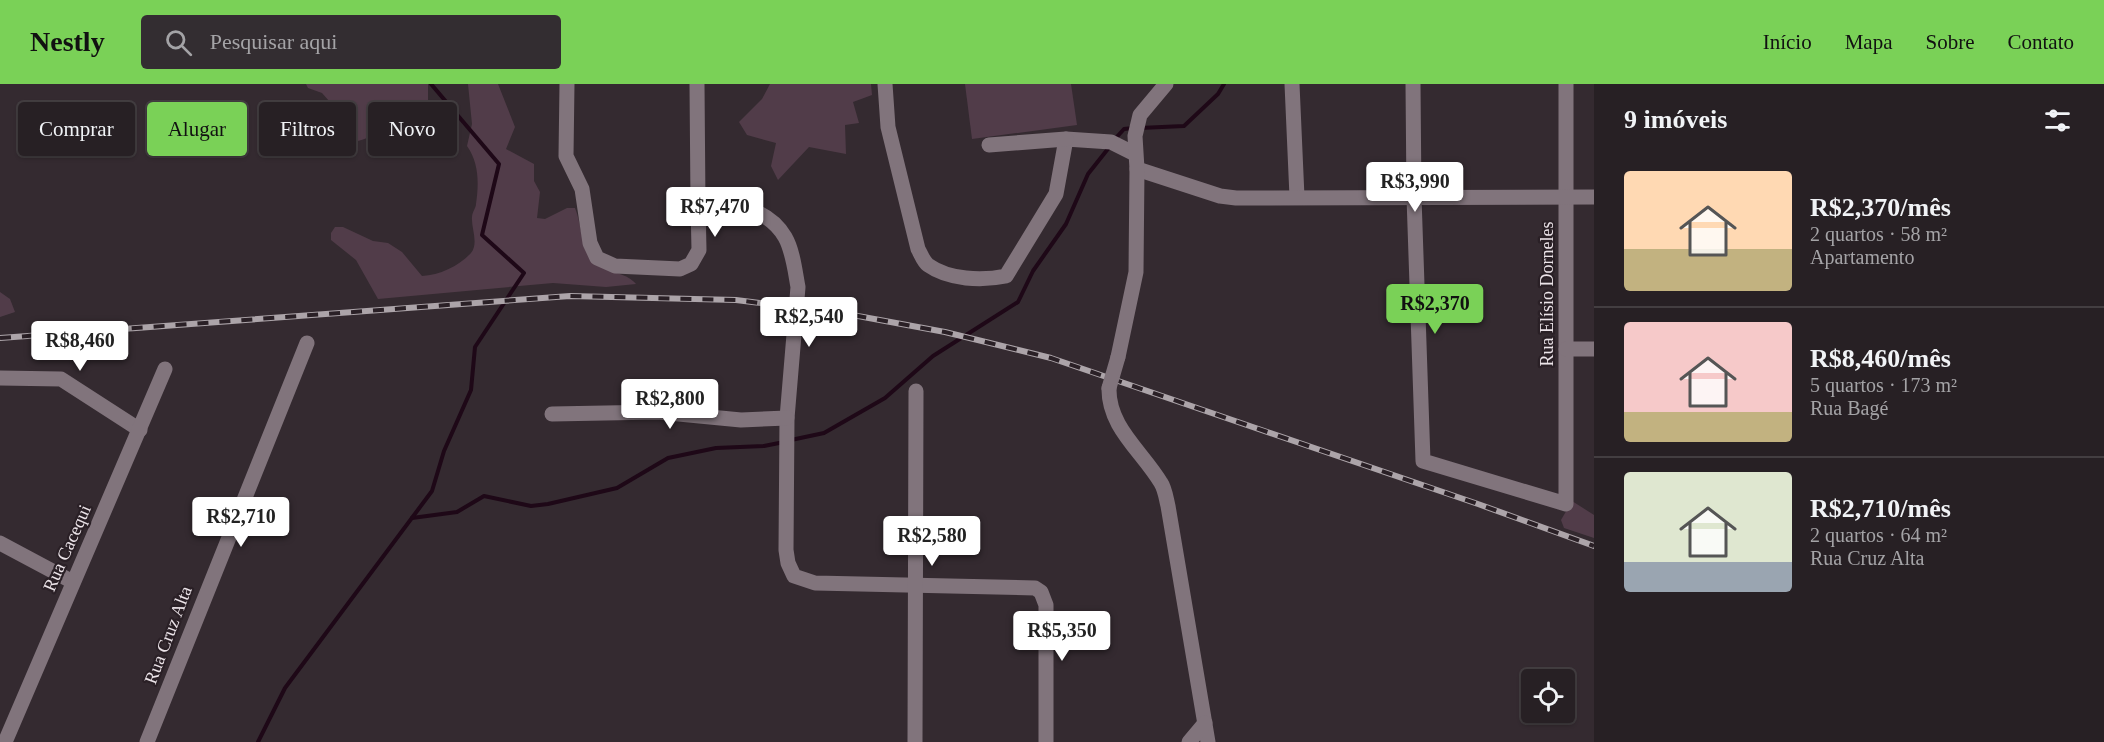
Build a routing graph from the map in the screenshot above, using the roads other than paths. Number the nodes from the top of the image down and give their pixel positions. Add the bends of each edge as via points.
1 (567, 84) edge
2 (697, 84) edge
3 (885, 84) edge
4 (1166, 84) edge
5 (1292, 84) edge
6 (1413, 84) edge
7 (1566, 84) edge
8 (1066, 139) junction
9 (989, 145) dead end
10 (1136, 162) junction
11 (1297, 197) junction
12 (1414, 197) junction
13 (1566, 197) junction
14 (1594, 197) edge
15 (698, 203) junction
16 (307, 343) dead end
17 (1566, 349) junction
18 (1594, 349) edge
19 (165, 369) dead end
20 (0, 378) edge
21 (916, 392) dead end
22 (552, 414) dead end
23 (787, 418) junction
24 (140, 430) junction
25 (0, 543) edge
26 (73, 582) junction
27 (915, 584) junction
28 (1205, 723) junction
29 (5, 732) edge
30 (147, 742) edge
31 (915, 742) edge
32 (1046, 742) edge
33 (1189, 742) edge
34 (1208, 742) edge

1 - 15 street via 566,156 582,189 590,243 597,258 615,266 680,268 692,264 699,250
2 - 15 street
3 - 8 street via 888,127 918,249 926,264 942,272 986,280 1006,276 1056,194
4 - 10 street via 1140,115 1135,136
5 - 11 street
6 - 12 street
7 - 13 street, Rua Elísio Dorneles
8 - 9 street
8 - 10 street via 1111,142
10 - 11 street via 1220,196
10 - 28 street, bridge via 1136,272 1109,388 1109,405 1162,485
11 - 12 street
12 - 13 street
12 - 17 street, Rua Elísio Dorneles via 1423,461 1566,504
13 - 14 street
13 - 17 street, Rua Elísio Dorneles
15 - 23 street via 742,206 763,216 785,237 798,287
16 - 30 street, Rua Cruz Alta
17 - 18 street
19 - 24 street, Rua Cacequi
20 - 24 street via 60,380
21 - 27 street
22 - 23 street via 658,412 741,420
23 - 27 street via 786,550 794,576 815,583
24 - 26 street, Rua Cacequi
25 - 26 street
26 - 29 street, Rua Cacequi
27 - 31 street
27 - 32 street via 1028,585 1041,592 1046,605
28 - 33 street
28 - 34 street

